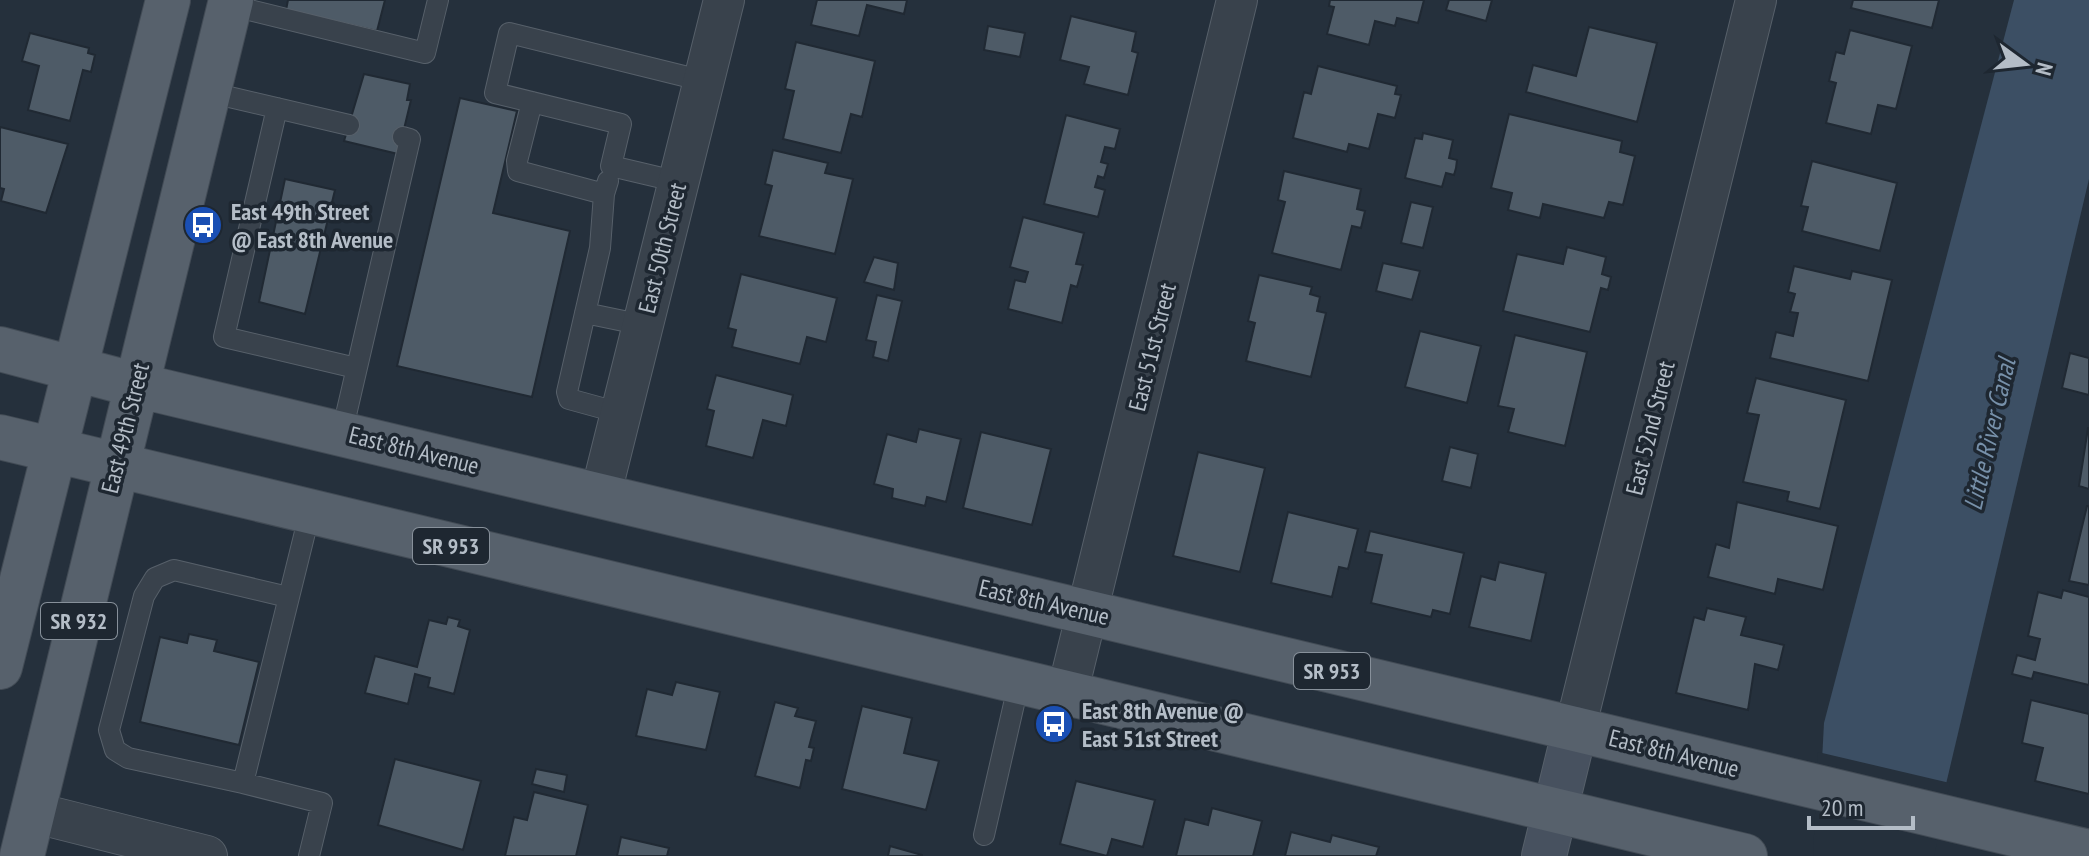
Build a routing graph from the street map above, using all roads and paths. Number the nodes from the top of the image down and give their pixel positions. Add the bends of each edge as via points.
1 (168, 0) edge
2 (438, 0) edge
3 (724, 0) edge
4 (1237, 0) edge
5 (1756, 0) edge
6 (230, 3) edge
7 (704, 81) junction
8 (208, 92) junction
9 (532, 102) junction
10 (277, 108) junction
11 (349, 125) dead end
12 (403, 137) dead end
13 (611, 166) junction
14 (679, 182) junction
15 (604, 194) junction
16 (585, 313) junction
17 (643, 325) junction
18 (0, 349) edge
19 (74, 368) junction
20 (356, 368) junction
21 (136, 385) junction
22 (620, 413) junction
23 (342, 432) junction
24 (0, 437) edge
25 (54, 450) junction
26 (116, 466) junction
27 (600, 497) junction
28 (310, 512) junction
29 (288, 597) junction
30 (1088, 612) junction
31 (0, 667) edge
32 (1019, 682) junction
33 (1067, 694) junction
34 (1575, 729) junction
35 (243, 783) junction
36 (1555, 810) junction
37 (32, 812) junction
38 (984, 835) dead end
39 (2089, 852) edge
40 (22, 856) edge
41 (207, 856) edge
42 (309, 856) edge
43 (1544, 856) edge
44 (1745, 856) edge

1 - 19 main road, SR 932
2 - 6 lane via 425,53
3 - 7 street, East 50th Street
4 - 30 street, East 51st Street
5 - 34 street, East 52nd Street
6 - 8 main road, East 49th Street / SR 932
7 - 9 lane via 509,33 495,93
7 - 14 street, East 50th Street
8 - 10 lane
8 - 21 main road, East 49th Street / SR 932
9 - 13 lane via 621,124
9 - 15 lane via 518,171
10 - 11 lane
10 - 20 lane via 224,337
12 - 20 lane via 410,139
13 - 14 lane
13 - 15 lane
14 - 17 street, East 50th Street
15 - 16 lane via 600,248
16 - 17 lane
16 - 22 lane via 569,399
17 - 22 street, East 50th Street
18 - 19 main road, East 8th Avenue / SR 953
19 - 21 main road, East 8th Avenue / SR 953
19 - 25 main road, SR 932
20 - 23 lane
21 - 23 main road, East 8th Avenue / SR 953
21 - 26 main road, East 49th Street / SR 932
22 - 27 street, East 50th Street
23 - 27 main road, East 8th Avenue / SR 953
24 - 25 main road, SR 953
25 - 26 main road, SR 953
25 - 31 main road, SR 932
26 - 28 main road, SR 953
26 - 37 main road, East 49th Street / SR 932
27 - 30 main road, East 8th Avenue / SR 953
28 - 29 lane
28 - 32 main road, SR 953
29 - 35 lane
29 - 35 lane via 174,570 155,578 144,596 109,730 115,750 128,758
30 - 33 street, East 51st Street
30 - 34 main road, East 8th Avenue / SR 953
32 - 33 main road, SR 953
32 - 38 lane
33 - 36 main road, SR 953
34 - 36 street, East 52nd Street
34 - 39 main road, East 8th Avenue / SR 953
35 - 42 lane via 322,803
36 - 43 street, East 52nd Street
36 - 44 main road, SR 953
37 - 40 main road, East 49th Street / SR 932
37 - 41 street

